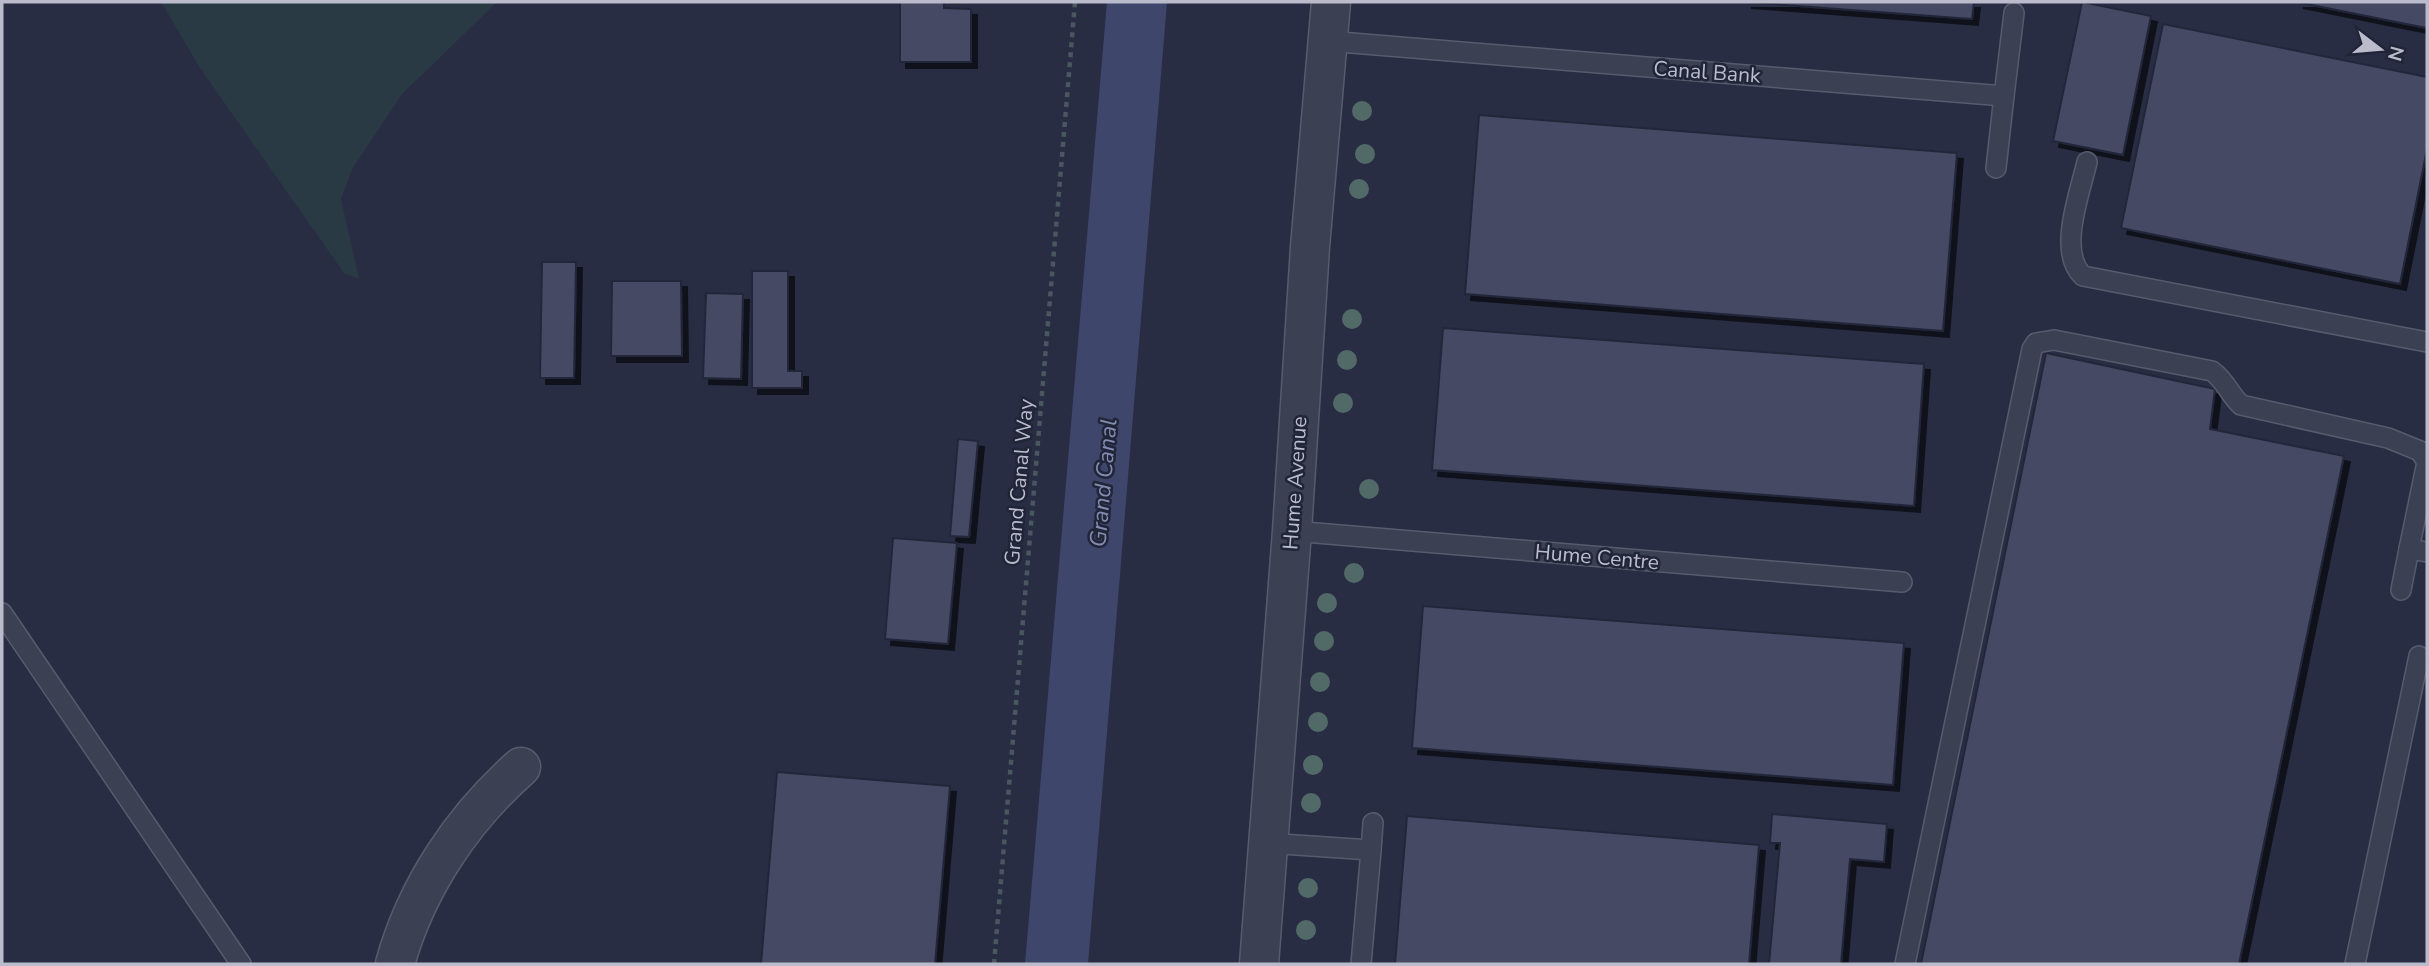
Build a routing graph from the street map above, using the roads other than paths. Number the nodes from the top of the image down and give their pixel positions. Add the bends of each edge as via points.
1 (1331, 2) edge
2 (2014, 13) dead end
3 (1327, 41) junction
4 (2004, 96) junction
5 (2087, 162) dead end
6 (1996, 168) dead end
7 (2427, 342) edge
8 (1292, 531) junction
9 (2418, 550) edge
10 (1902, 582) dead end
11 (2401, 590) dead end
12 (2, 612) edge
13 (2419, 656) dead end
14 (521, 767) dead end
15 (1373, 823) dead end
16 (1267, 843) junction
17 (1371, 850) junction
18 (241, 964) edge
19 (395, 964) edge
20 (1259, 964) edge
21 (1361, 964) edge
22 (1905, 964) edge
23 (2355, 964) edge

1 - 3 street, Hume Avenue
2 - 4 lane
3 - 4 lane, Canal Bank
3 - 8 street, Hume Avenue
4 - 6 lane
5 - 7 lane via 2070,240 2071,256 2083,276
8 - 10 lane, Hume Centre
8 - 16 street, Hume Avenue
9 - 11 lane
9 - 22 lane via 2427,462 2420,452 2388,438 2241,405 2212,371 2054,340 2036,343
12 - 18 lane
13 - 23 lane
14 - 19 street via 494,790 436,868
15 - 17 lane
16 - 17 lane
16 - 20 street, Hume Avenue
17 - 21 lane

